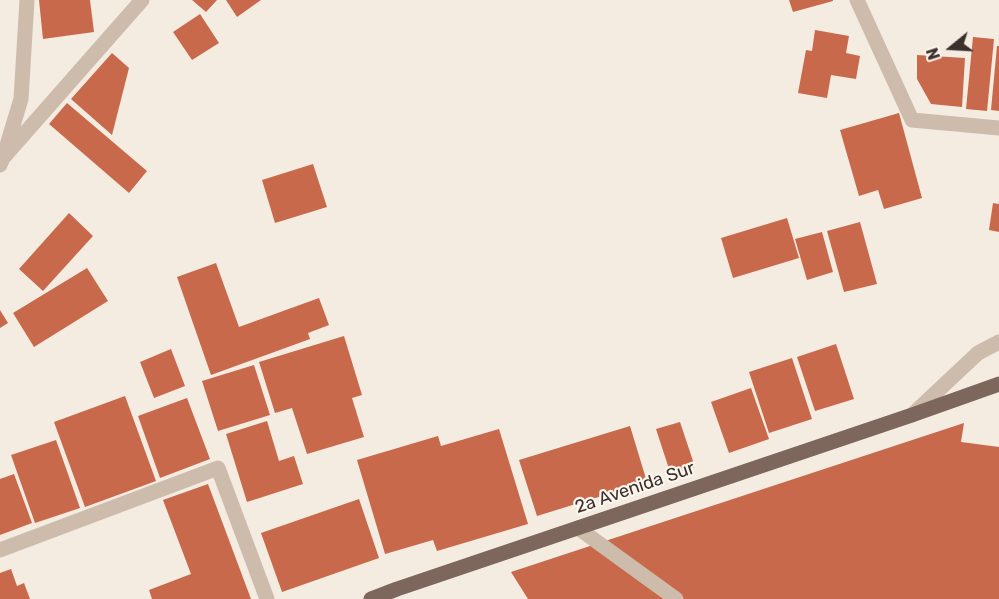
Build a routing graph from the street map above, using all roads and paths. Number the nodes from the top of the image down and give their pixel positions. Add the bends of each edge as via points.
1 (27, 0) edge
2 (142, 0) edge
3 (857, 0) edge
4 (999, 128) edge
5 (2, 162) edge
6 (999, 342) edge
7 (999, 384) edge
8 (912, 416) junction
9 (578, 528) junction
10 (0, 550) edge
11 (267, 599) edge
12 (370, 599) edge
13 (676, 599) edge

1 - 5 street via 21,99
2 - 5 street
3 - 4 street via 912,120
6 - 8 street via 978,353
7 - 8 main road, 2a Avenida Sur
8 - 9 main road, 2a Avenida Sur
9 - 12 main road, 2a Avenida Sur
9 - 13 street
10 - 11 street via 218,468

